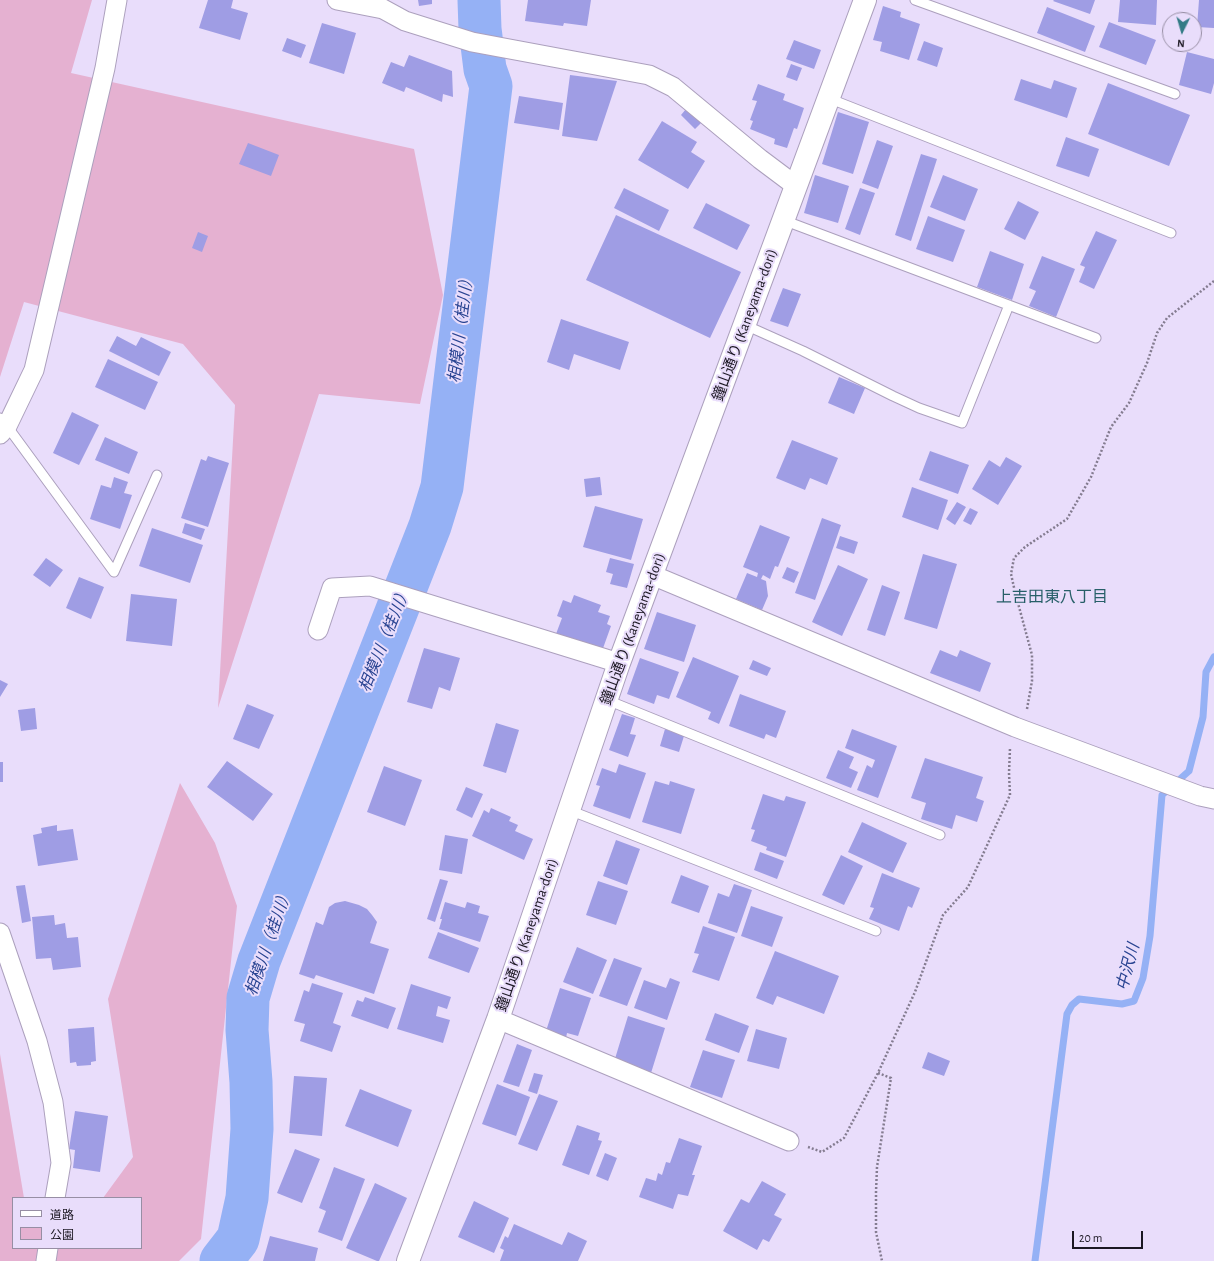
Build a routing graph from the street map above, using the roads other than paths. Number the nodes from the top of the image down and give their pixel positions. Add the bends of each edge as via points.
1 (117, 0) edge
2 (337, 0) edge
3 (865, 0) edge
4 (915, 0) edge
5 (383, 4) edge
6 (1175, 94) dead end
7 (828, 98) junction
8 (796, 186) junction
9 (784, 220) junction
10 (1171, 233) dead end
11 (1009, 305) junction
12 (745, 325) junction
13 (1096, 338) dead end
14 (2, 426) edge
15 (157, 475) dead end
16 (652, 575) junction
17 (318, 630) dead end
18 (620, 663) junction
19 (607, 700) junction
20 (1214, 800) edge
21 (569, 810) junction
22 (940, 835) dead end
23 (876, 931) dead end
24 (0, 933) edge
25 (498, 1019) junction
26 (788, 1141) road end
27 (55, 1197) edge
28 (48, 1249) edge
29 (46, 1261) edge
30 (408, 1261) edge

1 - 14 street via 105,68 34,370
2 - 5 street
3 - 7 street, 鐘山通り (Kaneyama-dori)
4 - 6 lane
5 - 8 street via 405,21 472,42 649,75 673,87
7 - 8 street, 鐘山通り (Kaneyama-dori)
7 - 10 lane
8 - 9 street, 鐘山通り (Kaneyama-dori)
9 - 11 lane
9 - 12 street, 鐘山通り (Kaneyama-dori)
11 - 12 lane via 962,423 899,399
11 - 13 lane
12 - 16 street, 鐘山通り (Kaneyama-dori)
14 - 15 lane via 114,572
16 - 18 street, 鐘山通り (Kaneyama-dori)
16 - 20 street via 1019,728
17 - 18 street via 332,588 370,586
18 - 19 street, 鐘山通り (Kaneyama-dori)
19 - 21 street, 鐘山通り (Kaneyama-dori)
19 - 22 lane
21 - 23 lane
21 - 25 street, 鐘山通り (Kaneyama-dori)
24 - 27 street via 37,1041 53,1102 61,1163
25 - 26 street
25 - 30 street, 鐘山通り (Kaneyama-dori)
28 - 29 street

